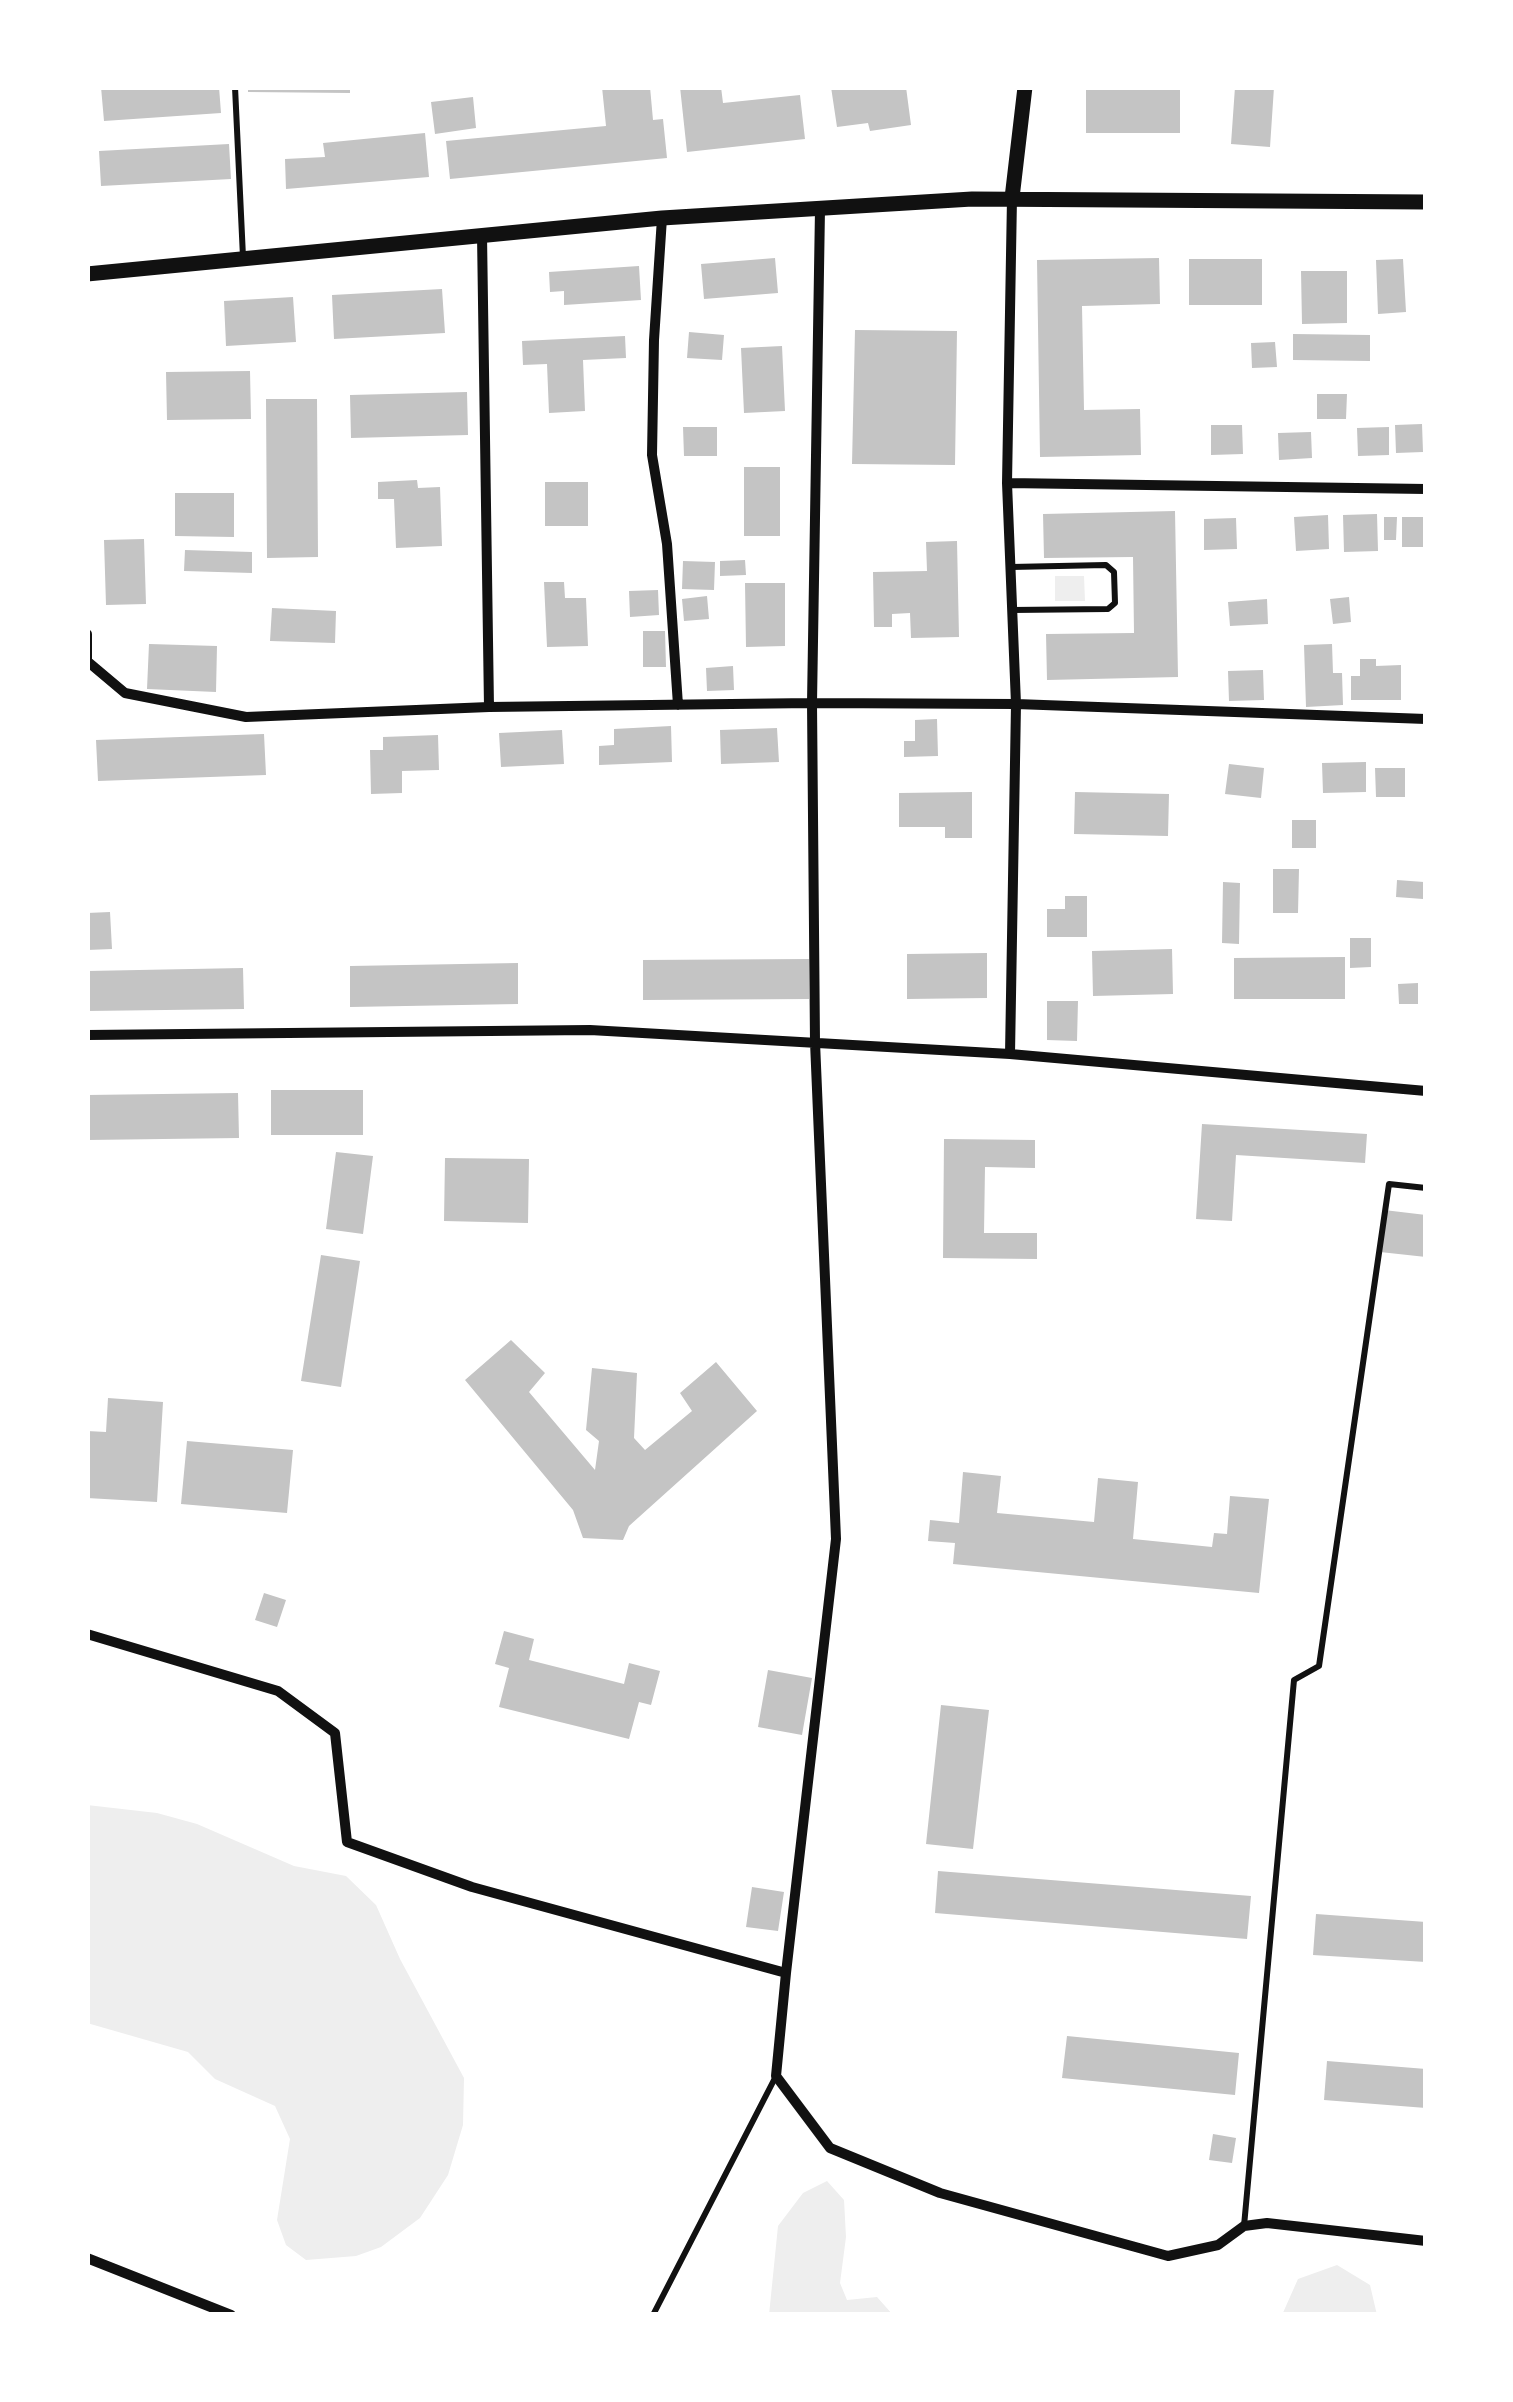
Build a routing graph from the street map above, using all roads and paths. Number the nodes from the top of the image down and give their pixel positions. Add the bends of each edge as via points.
1 (235, 87) edge
2 (1025, 87) edge
3 (1012, 198) junction
4 (1426, 202) edge
5 (820, 209) junction
6 (662, 218) junction
7 (482, 235) junction
8 (244, 260) junction
9 (87, 274) edge
10 (1007, 483) junction
11 (1426, 489) edge
12 (1011, 567) junction
13 (1012, 610) junction
14 (87, 634) edge
15 (87, 662) edge
16 (812, 703) junction
17 (1016, 704) junction
18 (678, 705) junction
19 (489, 707) junction
20 (1426, 719) edge
21 (87, 1035) edge
22 (815, 1042) junction
23 (1010, 1054) junction
24 (1426, 1091) edge
25 (1426, 1188) edge
26 (87, 1634) edge
27 (786, 1972) junction
28 (776, 2076) junction
29 (1244, 2227) junction
30 (1426, 2241) edge
31 (87, 2258) edge
32 (231, 2315) edge
33 (653, 2315) edge

1 - 8 lane
2 - 3 main road
3 - 4 main road
3 - 5 main road
3 - 10 street
5 - 6 main road
5 - 16 street
6 - 7 main road
6 - 18 street via 652,455
7 - 8 main road
7 - 19 street
8 - 9 main road
10 - 11 street
10 - 12 street
12 - 13 street
12 - 13 lane via 1106,566 1114,572 1115,603
13 - 17 street
14 - 15 street
15 - 19 street via 125,693 246,717
16 - 17 street
16 - 18 street
16 - 22 street
17 - 20 street
17 - 23 street
18 - 19 street
21 - 22 street via 590,1030
22 - 23 street
22 - 27 street via 836,1538
23 - 24 street
25 - 29 lane via 1389,1184 1319,1666 1294,1680
26 - 27 street via 278,1690 335,1733 346,1841 472,1886
27 - 28 street
28 - 29 street via 830,2148 940,2193 1168,2256 1218,2245
28 - 33 lane
29 - 30 street
31 - 32 street

